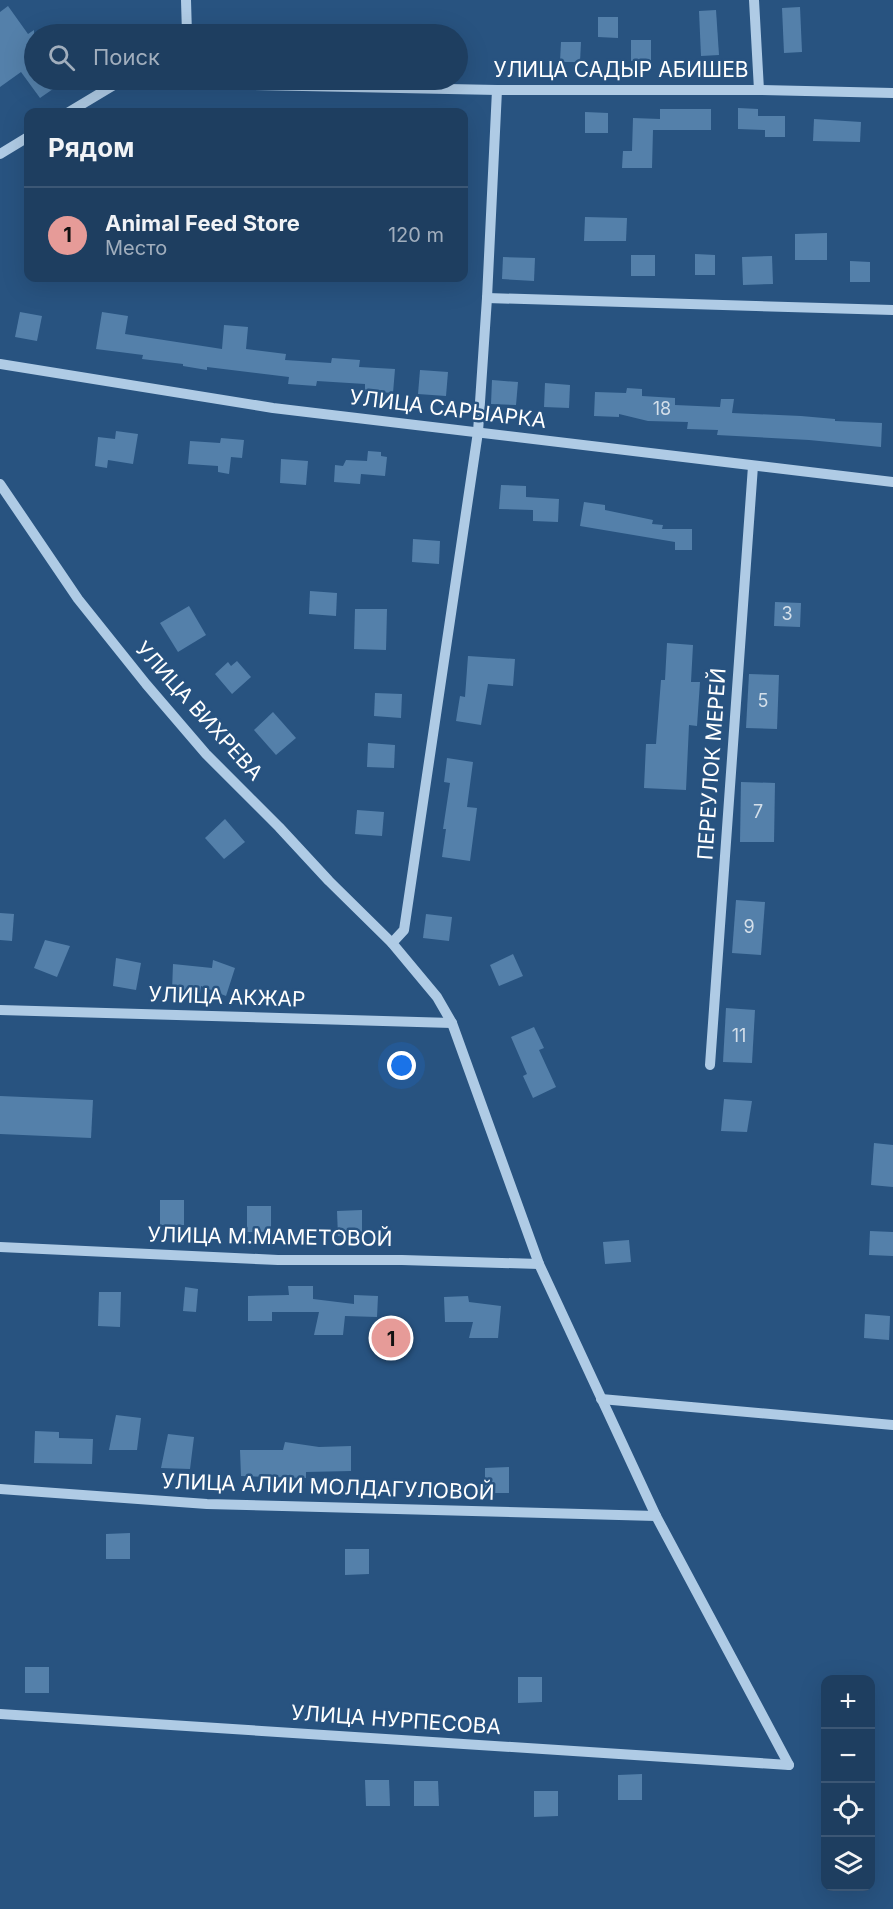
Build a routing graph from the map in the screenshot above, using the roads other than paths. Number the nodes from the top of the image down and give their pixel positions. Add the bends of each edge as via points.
1 (186, 0) edge
2 (754, 0) edge
3 (187, 24) edge
4 (468, 89) edge
5 (106, 90) edge
6 (498, 90) junction
7 (759, 90) junction
8 (893, 93) edge
9 (76, 108) edge
10 (24, 139) edge
11 (0, 154) edge
12 (487, 298) junction
13 (893, 310) edge
14 (0, 364) edge
15 (478, 432) junction
16 (753, 466) junction
17 (893, 482) edge
18 (0, 484) edge
19 (392, 943) junction
20 (0, 1010) edge
21 (452, 1023) junction
22 (710, 1065) dead end
23 (0, 1247) edge
24 (539, 1264) junction
25 (601, 1399) junction
26 (893, 1425) edge
27 (0, 1490) edge
28 (656, 1516) junction
29 (0, 1714) edge
30 (789, 1765) joint

1 - 3 street
2 - 7 street
4 - 6 street, УЛИЦА САДЫР АБИШЕВ
5 - 9 street
6 - 7 street, УЛИЦА САДЫР АБИШЕВ
6 - 12 street
7 - 8 street, УЛИЦА САДЫР АБИШЕВ
10 - 11 street
12 - 13 street
12 - 15 street
14 - 15 street, УЛИЦА САРЫАРКА via 273,408
15 - 16 street, УЛИЦА САРЫАРКА
15 - 19 street via 404,930
16 - 17 street, УЛИЦА САРЫАРКА
16 - 22 street, ПЕРЕУЛОК МЕРЕЙ
18 - 19 street, УЛИЦА ВИХРЕВА via 78,599 146,684 206,754
19 - 21 street, УЛИЦА ВИХРЕВА via 437,997
20 - 21 street, УЛИЦА АКЖАР
21 - 24 street, УЛИЦА ВИХРЕВА
23 - 24 street, УЛИЦА М.МАМЕТОВОЙ via 278,1260
24 - 25 street, УЛИЦА ВИХРЕВА
25 - 26 street
25 - 28 street, УЛИЦА ВИХРЕВА
27 - 28 street, УЛИЦА АЛИИ МОЛДАГУЛОВОЙ via 207,1504
28 - 30 street, УЛИЦА ВИХРЕВА
29 - 30 street, УЛИЦА НУРПЕСОВА

